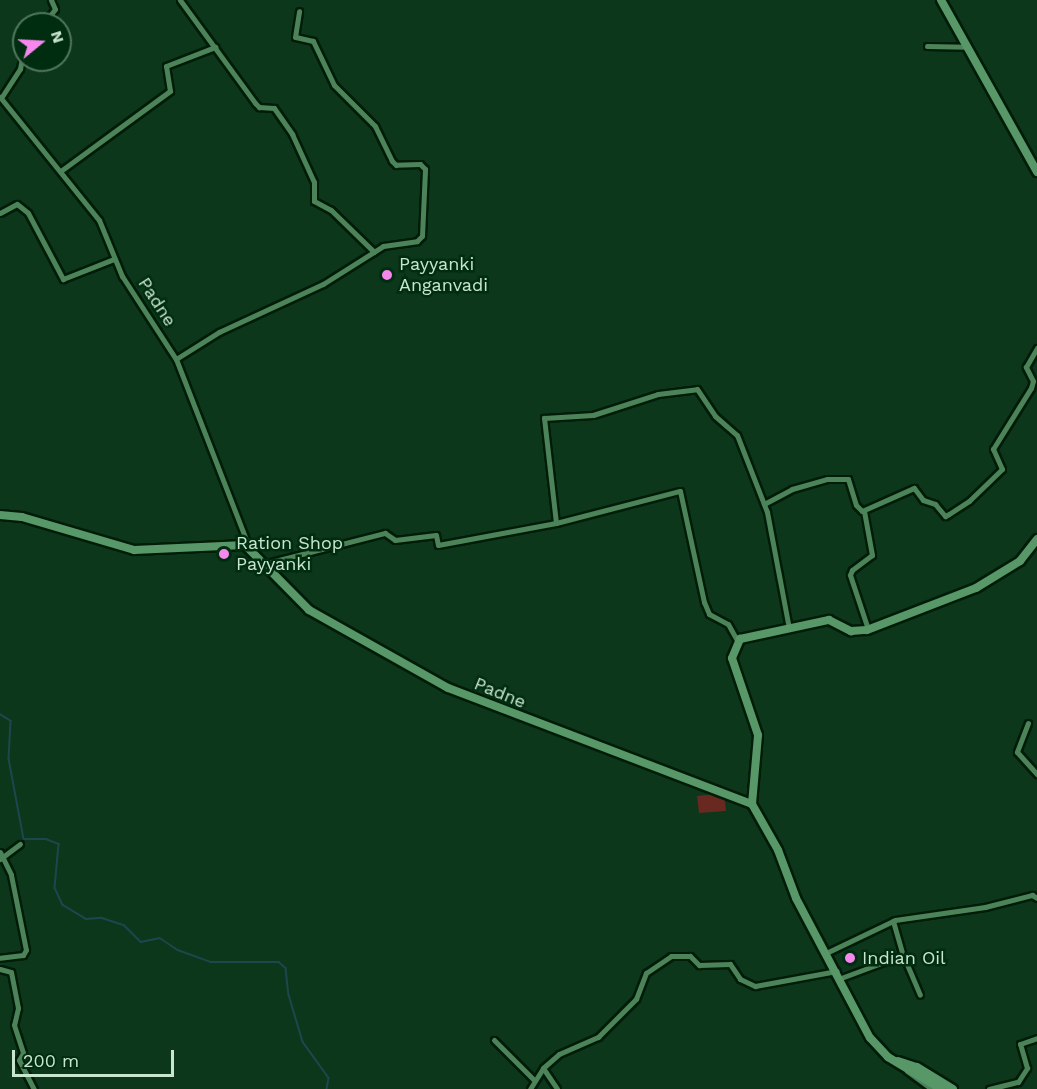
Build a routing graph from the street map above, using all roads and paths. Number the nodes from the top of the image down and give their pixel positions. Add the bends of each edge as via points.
1 (180, 0) edge
2 (941, 0) edge
3 (299, 11) dead end
4 (214, 46) junction
5 (927, 46) dead end
6 (966, 47) junction
7 (18, 72) edge
8 (0, 98) edge
9 (62, 170) junction
10 (1037, 172) edge
11 (0, 213) edge
12 (374, 252) junction
13 (114, 259) junction
14 (1037, 348) edge
15 (176, 359) junction
16 (764, 504) junction
17 (864, 511) junction
18 (0, 515) edge
19 (556, 523) junction
20 (1037, 539) edge
21 (249, 547) junction
22 (263, 564) junction
23 (789, 628) junction
24 (868, 629) junction
25 (738, 642) junction
26 (1028, 723) dead end
27 (1037, 774) edge
28 (752, 804) junction
29 (20, 844) dead end
30 (1, 856) edge
31 (1037, 898) edge
32 (893, 921) junction
33 (826, 953) junction
34 (903, 956) junction
35 (0, 958) edge
36 (0, 969) edge
37 (839, 974) junction
38 (920, 995) dead end
39 (1037, 1038) edge
40 (494, 1040) dead end
41 (888, 1057) junction
42 (543, 1068) junction
43 (904, 1068) junction
44 (534, 1080) junction
45 (34, 1089) edge
46 (530, 1089) edge
47 (557, 1089) edge
48 (932, 1089) edge
49 (941, 1089) edge
50 (952, 1089) edge
51 (988, 1089) edge

1 - 4 street
2 - 6 main road
3 - 12 street via 295,37 313,41 334,85 375,126 392,161 396,165 420,164 425,169 426,214 420,239 389,244
4 - 9 street via 166,66 170,91
4 - 12 street via 255,103 274,108 292,134 314,182 314,201 331,210
5 - 6 street
6 - 10 main road
7 - 8 street
8 - 9 street, Padne
9 - 13 street, Padne via 99,220
11 - 13 street via 17,204 28,213 63,279
12 - 15 street via 323,284 219,332
13 - 15 street, Padne via 133,296
14 - 17 street via 1027,365 1033,381 1031,388 993,448 1002,469 969,501 945,516 914,488
15 - 21 street, Padne
16 - 17 street via 792,489 827,479 848,479 856,505
16 - 19 street via 737,435 715,416 698,389 647,396 593,415 544,418
16 - 23 street
17 - 24 street via 872,555 850,576
18 - 21 main road via 22,517 134,550
19 - 22 street via 438,544 436,535 395,540 385,532
19 - 25 street via 680,491 704,602 709,614 731,628
20 - 24 main road via 1020,561 976,588
21 - 22 main road, Padne
22 - 28 main road, Padne via 309,610 448,688
23 - 24 main road via 829,620 851,631
23 - 25 main road
25 - 28 main road via 732,658 758,735
26 - 27 street via 1017,752
28 - 33 main road
29 - 30 street
30 - 35 street via 26,950 23,955
31 - 32 street via 1032,895 985,907
32 - 33 street
32 - 34 street
33 - 37 main road
34 - 37 street
34 - 38 street
36 - 45 street via 11,972 18,1008 14,1025 23,1053 19,1060
37 - 41 main road via 870,1038
37 - 42 street via 755,986 740,979 730,964 699,965 690,957 671,956 646,973 636,999 598,1037 559,1054
39 - 51 street via 1020,1044 1027,1068 1017,1082
40 - 44 street
41 - 43 main road
41 - 50 main road via 917,1066
42 - 44 street
42 - 47 street
43 - 48 street
43 - 49 main road
44 - 46 street

